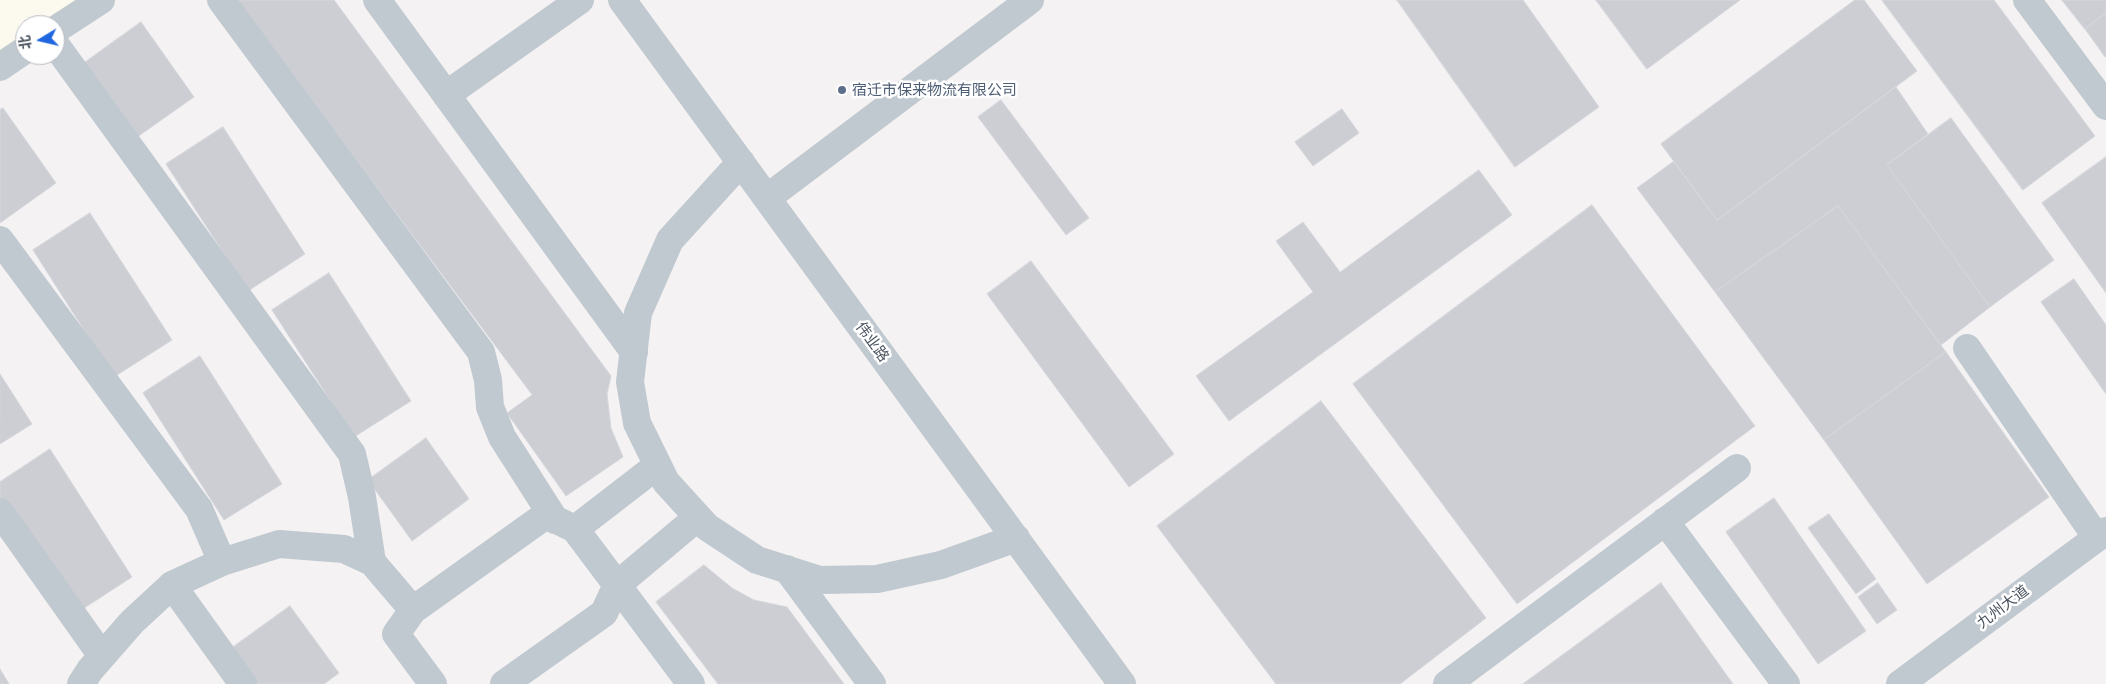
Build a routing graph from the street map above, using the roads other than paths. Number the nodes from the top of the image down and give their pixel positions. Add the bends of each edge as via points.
1 (101, 0) edge
2 (221, 0) edge
3 (377, 0) edge
4 (580, 0) edge
5 (1030, 0) edge
6 (2027, 0) edge
7 (628, 2) edge
8 (65, 23) edge
9 (15, 57) edge
10 (65, 58) edge
11 (0, 67) edge
12 (446, 94) junction
13 (2106, 106) edge
14 (741, 162) junction
15 (767, 198) junction
16 (0, 240) edge
17 (1967, 348) dead end
18 (634, 352) junction
19 (658, 465) junction
20 (1737, 468) dead end
21 (0, 512) edge
22 (698, 517) junction
23 (1666, 522) junction
24 (565, 524) junction
25 (2101, 534) edge
26 (1016, 538) junction
27 (222, 562) junction
28 (372, 562) junction
29 (786, 569) junction
30 (617, 585) junction
31 (172, 586) junction
32 (413, 610) junction
33 (102, 656) junction
34 (529, 675) edge
35 (81, 684) edge
36 (243, 684) edge
37 (433, 684) edge
38 (504, 684) edge
39 (691, 684) edge
40 (872, 684) edge
41 (1122, 684) edge
42 (1447, 684) edge
43 (1786, 684) edge
44 (1900, 684) edge

1 - 8 street
2 - 24 street via 481,352 490,407 502,437
3 - 12 street
4 - 12 street
5 - 15 street
6 - 13 street
7 - 14 street, 伟业路
9 - 11 street
10 - 28 street via 352,454
12 - 18 street
14 - 15 street, 伟业路
14 - 18 street via 670,240 638,313
15 - 26 street, 伟业路
16 - 27 street via 199,509
17 - 25 street
18 - 19 street via 630,382 637,424
19 - 22 street via 666,482
19 - 24 street
20 - 23 street
21 - 33 street
22 - 29 street via 707,527 757,560
22 - 30 street
23 - 42 street
23 - 43 street
24 - 30 street
24 - 32 street via 546,516
25 - 44 street, 九州大道
26 - 29 street via 941,565 877,579 820,580
26 - 41 street, 伟业路
27 - 28 street via 279,544 344,549
27 - 31 street
28 - 32 street
29 - 40 street
30 - 34 street via 604,612
30 - 39 street
31 - 33 street via 132,622
31 - 36 street
32 - 37 street via 396,634
33 - 35 street
34 - 38 street

